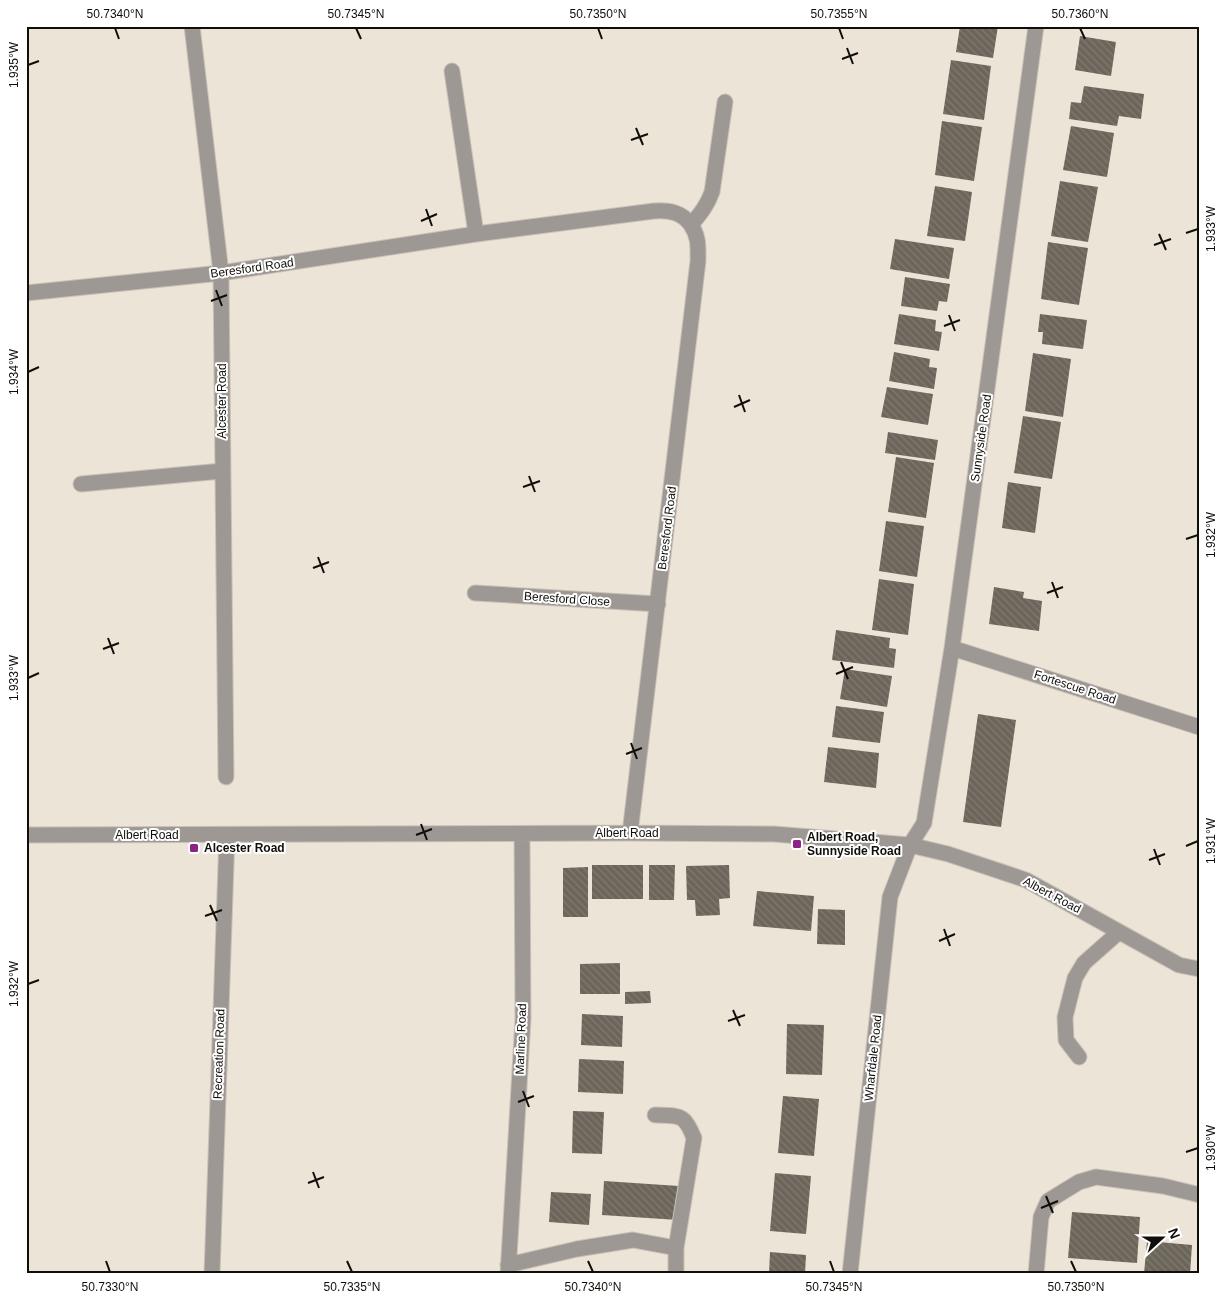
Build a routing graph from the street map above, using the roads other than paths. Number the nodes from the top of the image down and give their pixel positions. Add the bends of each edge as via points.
1 (192, 26) edge
2 (1036, 26) edge
3 (452, 72) dead end
4 (725, 102) dead end
5 (691, 224) junction
6 (476, 234) junction
7 (221, 273) junction
8 (26, 293) edge
9 (222, 471) junction
10 (81, 484) dead end
11 (475, 593) dead end
12 (658, 604) junction
13 (952, 648) junction
14 (1199, 727) edge
15 (226, 777) dead end
16 (630, 833) junction
17 (522, 834) junction
18 (26, 835) edge
19 (227, 835) junction
20 (910, 845) junction
21 (1119, 932) junction
22 (1199, 969) edge
23 (1079, 1057) dead end
24 (655, 1115) dead end
25 (1199, 1196) edge
26 (676, 1248) junction
27 (508, 1269) edge
28 (212, 1274) edge
29 (676, 1274) edge
30 (850, 1274) edge
31 (1036, 1274) edge

1 - 7 street, Alcester Road
2 - 13 street, Sunnyside Road
3 - 6 street
4 - 5 street via 712,192 704,209
5 - 6 street, Beresford Road via 681,215 662,210
5 - 12 street, Beresford Road via 696,232 698,261
6 - 7 street, Beresford Road
7 - 8 street, Beresford Road
7 - 9 street, Alcester Road
9 - 10 street
9 - 15 street, Alcester Road
11 - 12 street, Beresford Close
12 - 16 street, Beresford Road
13 - 14 street, Fortescue Road
13 - 20 street, Sunnyside Road via 924,823
16 - 17 street, Albert Road
16 - 20 street, Albert Road via 774,834
17 - 19 street, Albert Road
17 - 27 street, Marline Road via 523,1019
18 - 19 street, Albert Road
19 - 28 street, Recreation Road
20 - 21 street, Albert Road via 1026,880
20 - 30 street, Wharfdale Road via 890,897
21 - 22 street, Albert Road via 1179,966
21 - 23 street via 1084,963 1075,978 1065,1017 1066,1040
24 - 26 street via 678,1116 688,1123 694,1138
25 - 31 street via 1163,1186 1096,1177 1079,1182 1048,1201 1044,1209
26 - 27 street via 633,1240 577,1249
26 - 29 street

